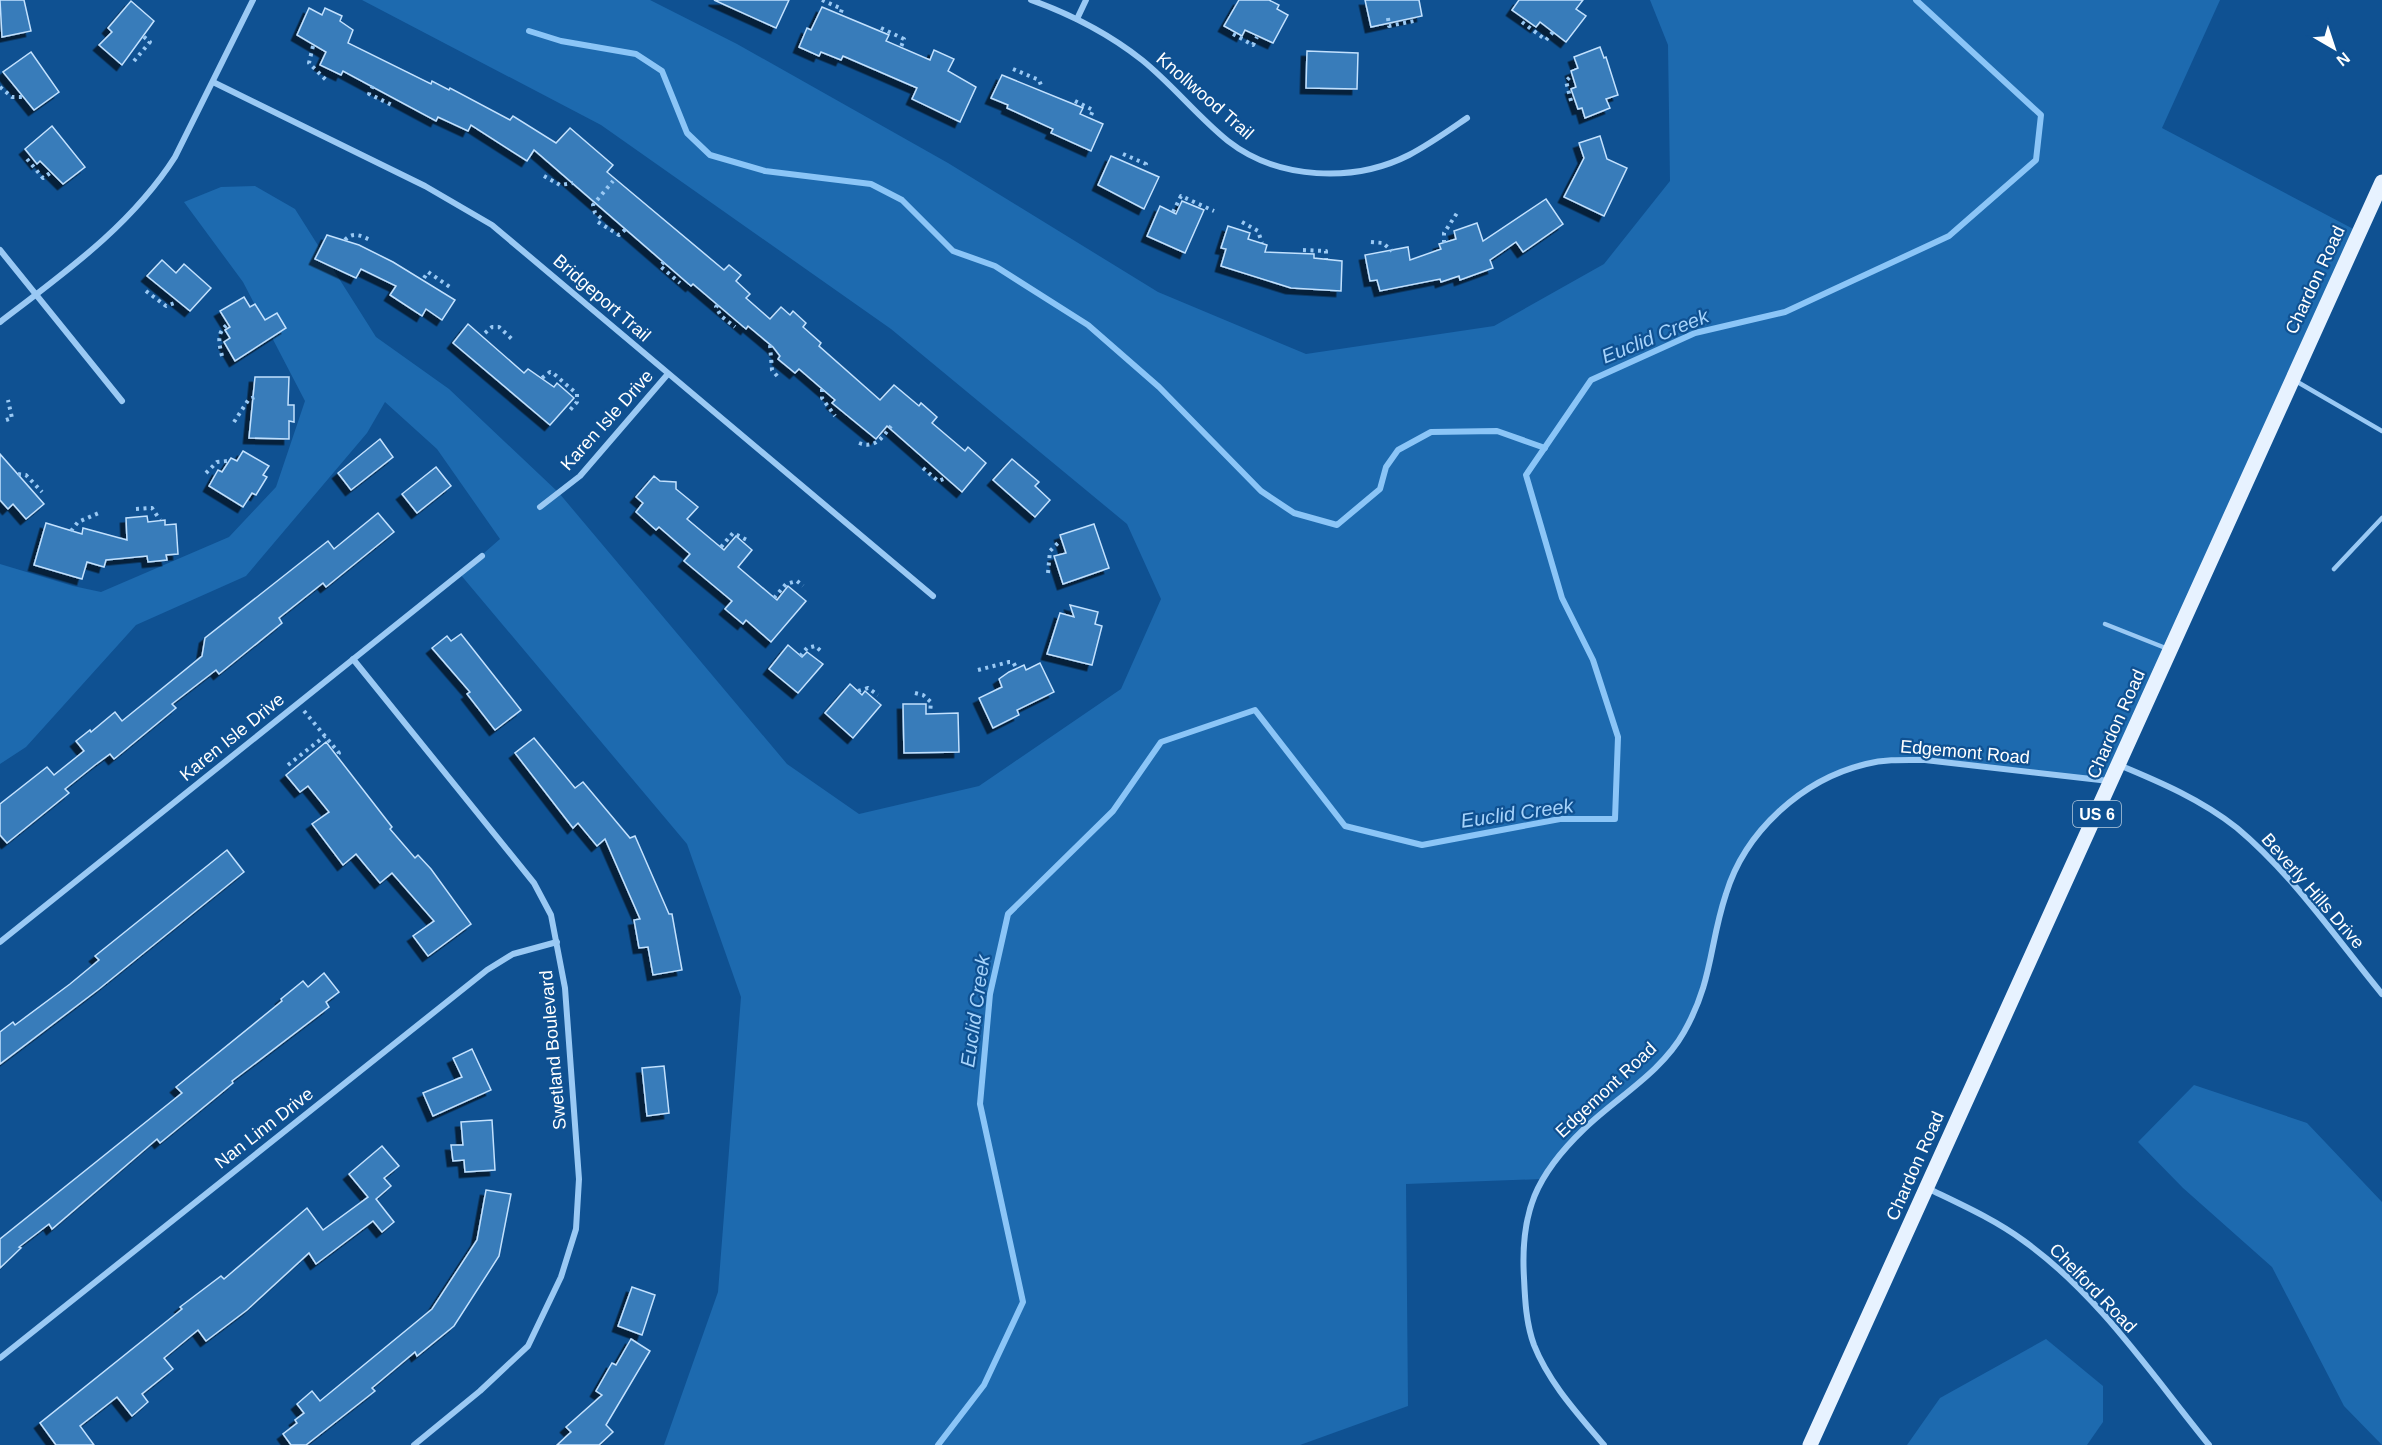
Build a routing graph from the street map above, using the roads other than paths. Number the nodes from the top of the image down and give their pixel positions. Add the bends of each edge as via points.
1 (253, 0) edge
2 (1030, 0) edge
3 (1086, 0) edge
4 (1077, 19) junction
5 (213, 82) junction
6 (1467, 118) dead end
7 (2382, 182) edge
8 (0, 250) edge
9 (35, 295) junction
10 (0, 322) edge
11 (667, 375) junction
12 (2292, 379) junction
13 (122, 401) dead end
14 (2382, 432) edge
15 (540, 507) dead end
16 (2382, 518) edge
17 (482, 555) dead end
18 (2334, 569) dead end
19 (933, 596) dead end
20 (2104, 624) dead end
21 (2170, 650) junction
22 (353, 659) junction
23 (2120, 765) junction
24 (2112, 781) junction
25 (0, 942) edge
26 (557, 942) junction
27 (2382, 994) edge
28 (1926, 1187) junction
29 (0, 1358) edge
30 (414, 1445) edge
31 (1604, 1445) edge
32 (1810, 1445) edge
33 (2209, 1445) edge

1 - 5 street
2 - 4 street, Knollwood Trail
3 - 4 street
4 - 6 street, Knollwood Trail via 1141,59 1230,142 1285,168 1329,174 1372,169 1408,156
5 - 9 street via 160,180 106,238
5 - 11 street, Bridgeport Trail via 426,186 492,225
7 - 12 main road, Chardon Road / US 6
8 - 9 street
9 - 10 street
9 - 13 street
11 - 15 street, Karen Isle Drive via 580,476
11 - 19 street, Bridgeport Trail
12 - 14 lane
12 - 21 main road, Chardon Road / US 6
16 - 18 lane
17 - 22 street, Karen Isle Drive
20 - 21 lane
21 - 23 main road, Chardon Road / US 6
22 - 25 street, Karen Isle Drive
22 - 26 street, Swetland Boulevard via 534,884 551,915
23 - 24 main road, Chardon Road / US 6
23 - 27 street, Beverly Hills Drive via 2202,805 2242,833 2288,879
24 - 28 main road, Chardon Road / US 6
24 - 31 street, Edgemont Road via 1925,760 1867,764 1815,784 1785,806 1752,841 1726,893 1708,977 1699,1005 1681,1038 1633,1088 1560,1152 1541,1179 1527,1211 1522,1244 1525,1298 1534,1345 1551,1377
26 - 29 street, Nan Linn Drive via 513,954 487,970
26 - 30 street, Swetland Boulevard via 565,988 579,1179 576,1229 561,1277 528,1346
28 - 32 main road, Chardon Road / US 6
28 - 33 street, Chelford Road via 1995,1222 2051,1262 2110,1324

